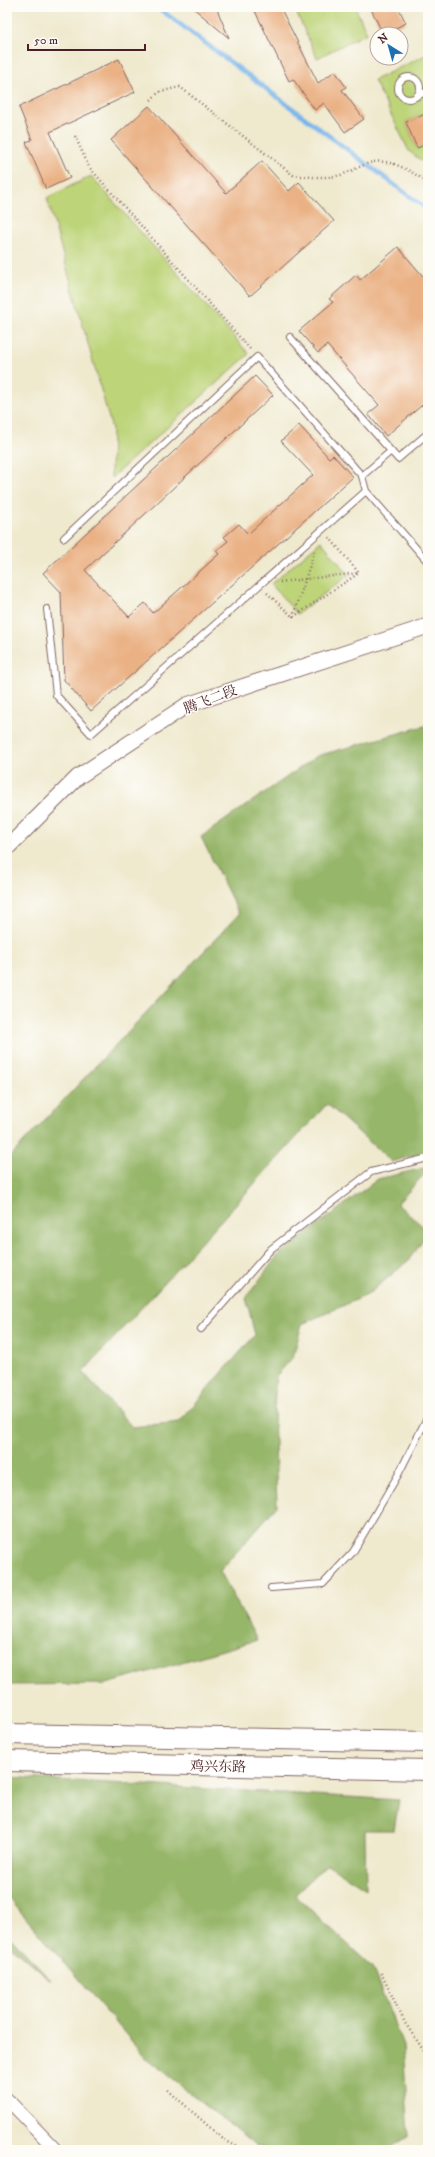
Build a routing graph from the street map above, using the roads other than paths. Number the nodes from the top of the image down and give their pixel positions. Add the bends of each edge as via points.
1 (428, 91) edge
2 (415, 97) dead end
3 (290, 337) dead end
4 (428, 433) edge
5 (391, 451) junction
6 (362, 476) junction
7 (366, 491) junction
8 (64, 538) dead end
9 (428, 562) edge
10 (47, 609) dead end
11 (428, 626) edge
12 (7, 848) edge
13 (428, 1158) edge
14 (201, 1329) dead end
15 (428, 1416) edge
16 (272, 1588) dead end
17 (7, 1734) edge
18 (428, 1742) edge
19 (7, 1761) edge
20 (428, 1770) edge
21 (9, 2103) edge
22 (56, 2150) edge

1 - 2 lane
3 - 5 lane
4 - 5 lane via 398,459
5 - 6 lane
6 - 7 lane
6 - 8 lane via 257,357
7 - 9 lane
7 - 10 lane via 91,734 56,695
11 - 12 street, 腾飞二段 via 187,705 78,777
13 - 14 lane via 371,1172 271,1249
15 - 16 lane via 398,1475 353,1552 323,1584
17 - 18 highway, 鸡兴东路
19 - 20 highway, 鸡兴东路
21 - 22 street

